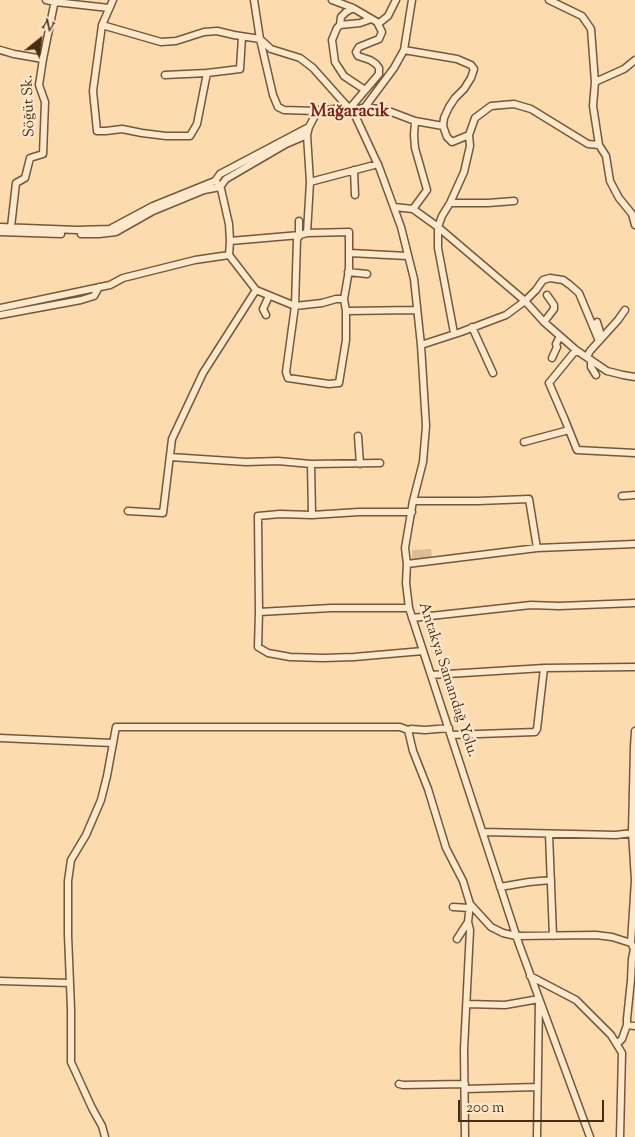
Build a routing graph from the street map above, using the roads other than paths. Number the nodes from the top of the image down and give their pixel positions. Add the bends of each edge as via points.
1 (46, 0) edge
2 (113, 0) edge
3 (254, 0) edge
4 (332, 0) edge
5 (396, 0) edge
6 (412, 0) edge
7 (550, 0) edge
8 (55, 1) edge
9 (109, 8) junction
10 (353, 8) junction
11 (371, 19) junction
12 (378, 24) junction
13 (102, 25) junction
14 (340, 25) junction
15 (242, 37) junction
16 (260, 39) junction
17 (0, 50) edge
18 (404, 50) junction
19 (43, 59) junction
20 (635, 60) edge
21 (207, 74) junction
22 (165, 75) dead end
23 (595, 82) junction
24 (365, 90) junction
25 (365, 107) junction
26 (349, 108) junction
27 (318, 110) junction
28 (415, 121) junction
29 (442, 126) junction
30 (309, 127) junction
31 (307, 135) junction
32 (469, 135) junction
33 (599, 145) junction
34 (378, 164) junction
35 (354, 170) junction
36 (310, 182) junction
37 (218, 184) junction
38 (355, 195) dead end
39 (514, 201) dead end
40 (450, 203) junction
41 (394, 207) junction
42 (413, 209) junction
43 (633, 213) edge
44 (299, 221) dead end
45 (635, 224) edge
46 (0, 227) edge
47 (10, 227) junction
48 (438, 227) junction
49 (0, 232) edge
50 (302, 235) junction
51 (230, 241) junction
52 (350, 253) junction
53 (229, 255) junction
54 (408, 256) junction
55 (348, 272) junction
56 (367, 274) dead end
57 (99, 287) junction
58 (256, 290) junction
59 (546, 295) dead end
60 (269, 296) junction
61 (344, 299) junction
62 (525, 301) junction
63 (295, 306) junction
64 (0, 308) edge
65 (416, 310) junction
66 (625, 310) dead end
67 (346, 311) junction
68 (0, 315) edge
69 (266, 315) dead end
70 (544, 322) junction
71 (597, 322) dead end
72 (472, 327) junction
73 (454, 334) junction
74 (560, 336) junction
75 (597, 338) junction
76 (591, 344) dead end
77 (421, 345) junction
78 (576, 350) junction
79 (552, 358) dead end
80 (589, 358) junction
81 (493, 373) dead end
82 (596, 374) dead end
83 (635, 377) edge
84 (569, 430) junction
85 (358, 436) dead end
86 (524, 442) dead end
87 (635, 453) edge
88 (170, 457) junction
89 (311, 464) junction
90 (360, 464) junction
91 (380, 464) dead end
92 (635, 495) edge
93 (622, 496) dead end
94 (413, 501) junction
95 (128, 511) dead end
96 (412, 512) junction
97 (312, 515) junction
98 (635, 544) edge
99 (537, 548) junction
100 (407, 564) junction
101 (635, 603) edge
102 (410, 608) junction
103 (259, 612) junction
104 (412, 618) junction
105 (423, 651) junction
106 (635, 667) edge
107 (544, 668) junction
108 (431, 675) junction
109 (408, 730) junction
110 (450, 731) junction
111 (635, 732) edge
112 (0, 738) edge
113 (112, 743) junction
114 (482, 832) junction
115 (633, 832) edge
116 (549, 834) junction
117 (551, 880) junction
118 (500, 887) junction
119 (470, 906) junction
120 (453, 907) dead end
121 (468, 922) junction
122 (516, 936) junction
123 (553, 936) junction
124 (457, 939) dead end
125 (632, 943) junction
126 (530, 976) junction
127 (0, 981) edge
128 (70, 983) junction
129 (539, 999) junction
130 (467, 1004) junction
131 (627, 1026) junction
132 (635, 1026) edge
133 (616, 1044) junction
134 (399, 1084) dead end
135 (465, 1086) junction
136 (537, 1087) junction
137 (104, 1137) edge
138 (465, 1137) edge
139 (537, 1137) edge
140 (590, 1137) edge
141 (620, 1137) edge

1 - 8 street
2 - 9 street
3 - 16 street
4 - 10 street
5 - 12 street via 388,16
6 - 18 street
7 - 23 street via 582,16 591,29
8 - 9 street
8 - 19 street, Söğüt Sk.
9 - 13 street
10 - 11 street
10 - 14 street via 341,17
11 - 12 street
11 - 14 street
12 - 24 street via 382,32 378,39 359,47 356,52 380,68 379,74
13 - 15 street via 161,42 217,31
13 - 21 street via 93,91 97,131 122,129 190,136 197,124
14 - 24 street via 332,40 335,62 344,76
15 - 16 street
15 - 21 street via 240,69
16 - 26 street, Antakya Samandağ Yolu. via 271,49 300,58 313,68
16 - 27 street via 278,107 284,110
17 - 19 street
18 - 25 street
18 - 29 street via 457,59 474,69 472,78 449,106
19 - 47 street, Söğüt Sk. via 39,84 45,102 43,154 30,158 25,178 16,183
20 - 23 street via 624,69
21 - 22 street
23 - 33 street via 593,106
24 - 26 street
25 - 26 street
25 - 28 street via 386,110
26 - 27 street
26 - 34 street, Antakya Samandağ Yolu.
27 - 30 street
28 - 29 street
28 - 42 street via 414,148 427,190
29 - 32 street via 452,142
30 - 31 street
30 - 37 street via 220,174
31 - 36 street
31 - 37 street
32 - 33 street via 475,118 491,106 514,104 531,109 588,144
32 - 40 street via 464,172
33 - 43 street via 606,156 610,181 619,198
34 - 35 street
34 - 41 street, Antakya Samandağ Yolu.
35 - 36 street
35 - 38 street
36 - 50 street
37 - 47 street via 153,206 110,229
37 - 49 street via 153,211 116,232
37 - 51 street via 222,188
39 - 40 street
40 - 48 street
41 - 42 street
41 - 54 street, Antakya Samandağ Yolu.
42 - 48 street
43 - 45 street
44 - 50 street
46 - 47 street
48 - 62 street
48 - 73 street via 438,248
50 - 51 street
50 - 52 street via 349,232
50 - 63 street via 296,239
51 - 53 street
52 - 54 street
52 - 55 street
53 - 57 street via 195,260
53 - 58 street
54 - 65 street, Antakya Samandağ Yolu. via 414,279
55 - 56 street
55 - 61 street
57 - 64 street
57 - 68 street via 94,296 81,300
58 - 60 street
58 - 88 street via 203,373 172,439
59 - 70 street via 554,309
60 - 63 street
60 - 69 street via 264,309
61 - 63 street
61 - 67 street
62 - 70 street
62 - 72 street via 506,314
62 - 75 street via 543,280 563,280 579,294
63 - 67 street via 286,372 288,378 330,384 339,383 346,340
65 - 67 street
65 - 77 street, Antakya Samandağ Yolu.
66 - 75 street
70 - 74 street
71 - 75 street via 600,332
72 - 73 street
72 - 81 street
73 - 77 street
74 - 78 street
74 - 79 street
75 - 76 street
75 - 80 street
77 - 94 street, Antakya Samandağ Yolu. via 426,426
78 - 80 street
78 - 84 street via 549,383
80 - 82 street
80 - 83 street via 607,370
84 - 86 street
84 - 87 street via 577,450
85 - 90 street
88 - 89 street
88 - 95 street via 163,513
89 - 90 street
89 - 97 street
90 - 91 street
92 - 93 street
94 - 96 street, Antakya Samandağ Yolu.
94 - 99 street via 529,499
96 - 97 street
96 - 100 street, Antakya Samandağ Yolu. via 405,548
97 - 103 street via 258,516
98 - 99 street
99 - 100 street
100 - 102 street, Antakya Samandağ Yolu.
101 - 104 street via 531,605
102 - 103 street
102 - 104 street, Antakya Samandağ Yolu.
103 - 105 street via 258,647 268,653 323,658
104 - 105 street, Antakya Samandağ Yolu.
105 - 108 street, Antakya Samandağ Yolu.
106 - 107 street
107 - 108 street
107 - 110 street via 535,732
108 - 110 street, Antakya Samandağ Yolu.
109 - 110 street
109 - 113 street via 400,727 116,727
109 - 119 street via 446,848 464,881
110 - 114 street, Antakya Samandağ Yolu.
111 - 115 street
112 - 113 street
113 - 128 street via 101,800 71,860 68,881
114 - 116 street
114 - 118 street, Antakya Samandağ Yolu.
115 - 116 street via 616,835
115 - 125 street
116 - 117 street
117 - 118 street
117 - 123 street
118 - 122 street, Antakya Samandağ Yolu.
119 - 120 street
119 - 121 street
119 - 122 street via 491,927
121 - 124 street
121 - 130 street
122 - 123 street
122 - 126 street, Antakya Samandağ Yolu.
123 - 125 street via 596,935
125 - 131 street
126 - 129 street, Antakya Samandağ Yolu.
126 - 133 street via 576,1000
127 - 128 street
128 - 137 street via 71,1062 102,1126
129 - 130 street via 505,1004
129 - 136 street
129 - 140 street, Antakya Samandağ Yolu.
130 - 135 street
131 - 132 street
131 - 133 street via 622,1039
133 - 141 street via 622,1052
134 - 135 street
135 - 136 street
135 - 138 street
136 - 139 street

